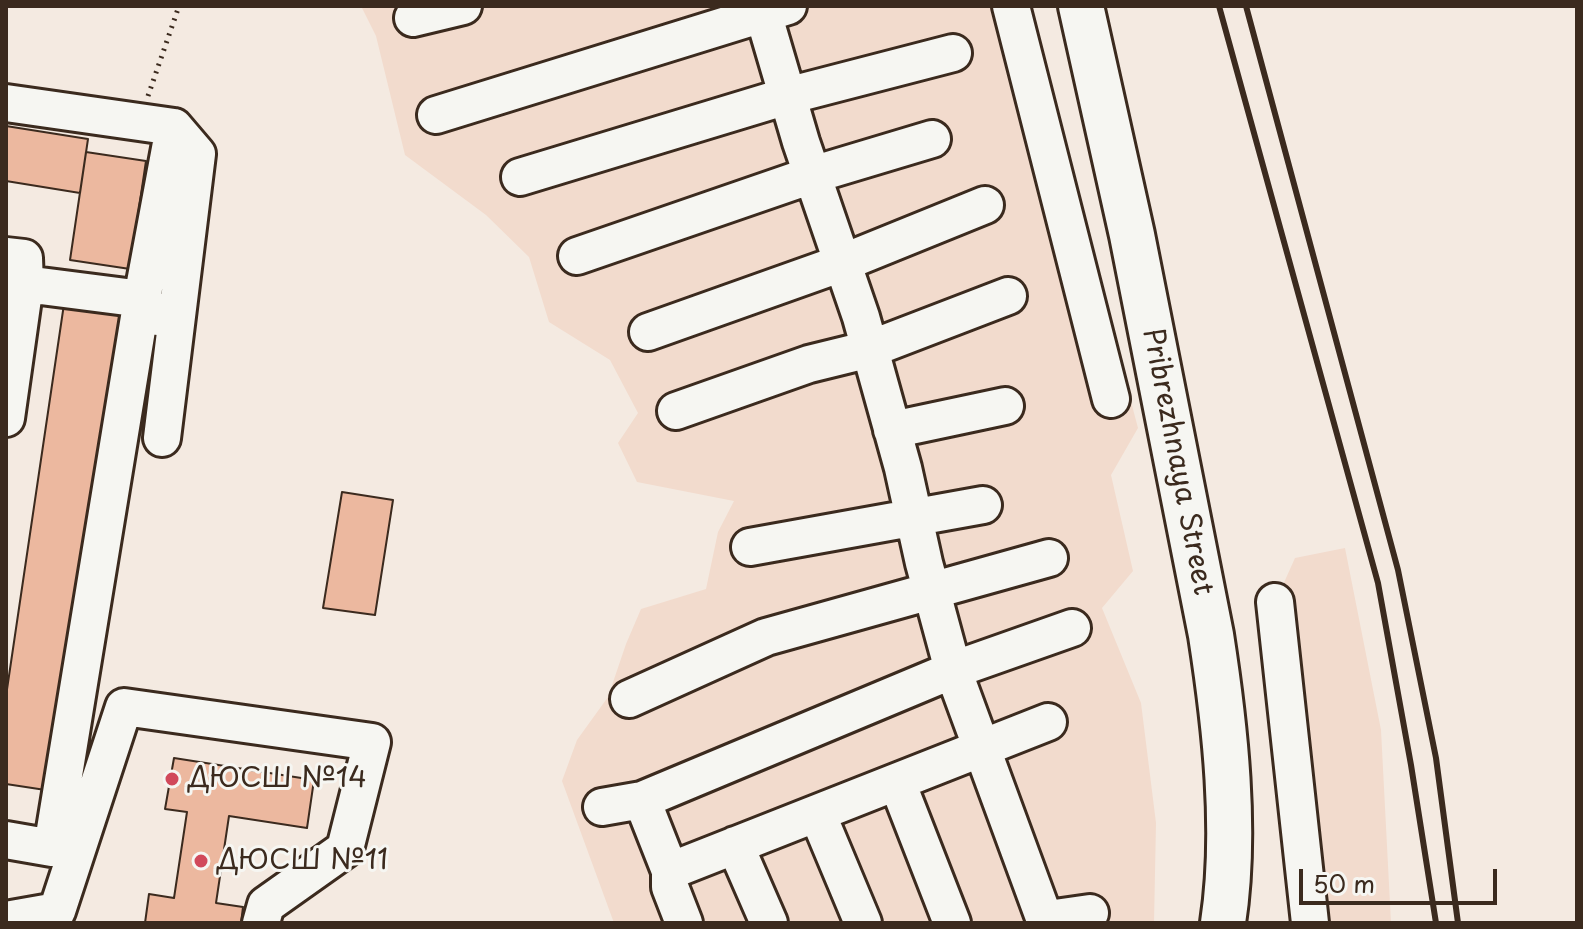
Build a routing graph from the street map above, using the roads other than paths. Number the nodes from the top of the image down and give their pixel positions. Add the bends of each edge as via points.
1 (463, 6) edge
2 (1011, 6) edge
3 (1081, 6) edge
4 (1100, 6) edge
5 (771, 8) edge
6 (413, 18) dead end
7 (953, 53) dead end
8 (787, 96) junction
9 (6, 103) edge
10 (436, 115) dead end
11 (174, 127) junction
12 (932, 139) dead end
13 (812, 175) junction
14 (520, 177) dead end
15 (985, 205) dead end
16 (577, 256) dead end
17 (842, 263) junction
18 (15, 270) edge
19 (1008, 296) dead end
20 (142, 299) junction
21 (648, 332) dead end
22 (175, 337) junction
23 (870, 349) junction
24 (1111, 399) dead end
25 (1005, 406) dead end
26 (676, 411) dead end
27 (6, 418) edge
28 (892, 430) junction
29 (162, 438) dead end
30 (1176, 460) junction
31 (983, 505) dead end
32 (914, 519) junction
33 (750, 547) dead end
34 (1049, 558) dead end
35 (931, 590) junction
36 (1275, 602) dead end
37 (1072, 628) dead end
38 (953, 670) junction
39 (629, 699) dead end
40 (1048, 722) dead end
41 (980, 749) junction
42 (897, 782) junction
43 (642, 800) junction
44 (602, 807) dead end
45 (817, 813) junction
46 (6, 840) edge
47 (735, 845) junction
48 (52, 848) junction
49 (670, 871) junction
50 (1090, 913) dead end
51 (60, 917) edge
52 (6, 920) edge
53 (261, 923) edge
54 (684, 923) edge
55 (769, 923) edge
56 (863, 923) edge
57 (952, 923) edge
58 (1048, 923) edge
59 (1223, 923) edge
60 (1310, 923) edge

1 - 6 lane
2 - 24 lane
3 - 30 main road, Pribrezhnaya Street
4 - 30 main road via 1143,207
5 - 8 lane
5 - 10 lane
7 - 8 lane
8 - 13 lane
8 - 14 lane
9 - 11 lane
11 - 20 lane
11 - 22 lane via 197,154
12 - 13 lane
13 - 16 lane
13 - 17 lane
15 - 17 lane
17 - 21 lane
17 - 23 lane
18 - 20 lane
18 - 27 lane
19 - 23 lane
20 - 22 lane
20 - 48 lane
22 - 29 lane
23 - 26 lane via 809,364
23 - 28 lane
25 - 28 lane
28 - 32 lane
30 - 59 main road, Pribrezhnaya Street via 1220,693 1228,808
31 - 32 lane
32 - 33 lane
32 - 35 lane
34 - 35 lane
35 - 38 lane
35 - 39 lane via 766,637
36 - 60 lane
37 - 38 lane
38 - 41 lane
38 - 43 lane
40 - 41 lane
41 - 42 lane
41 - 58 lane
42 - 45 lane
42 - 57 lane
43 - 44 lane
43 - 49 lane
45 - 47 lane
45 - 56 lane
46 - 48 lane
47 - 49 lane
47 - 55 lane
48 - 51 lane
49 - 54 lane via 670,887
50 - 58 lane
51 - 52 lane
51 - 53 lane via 124,707 372,742 345,849 266,905

